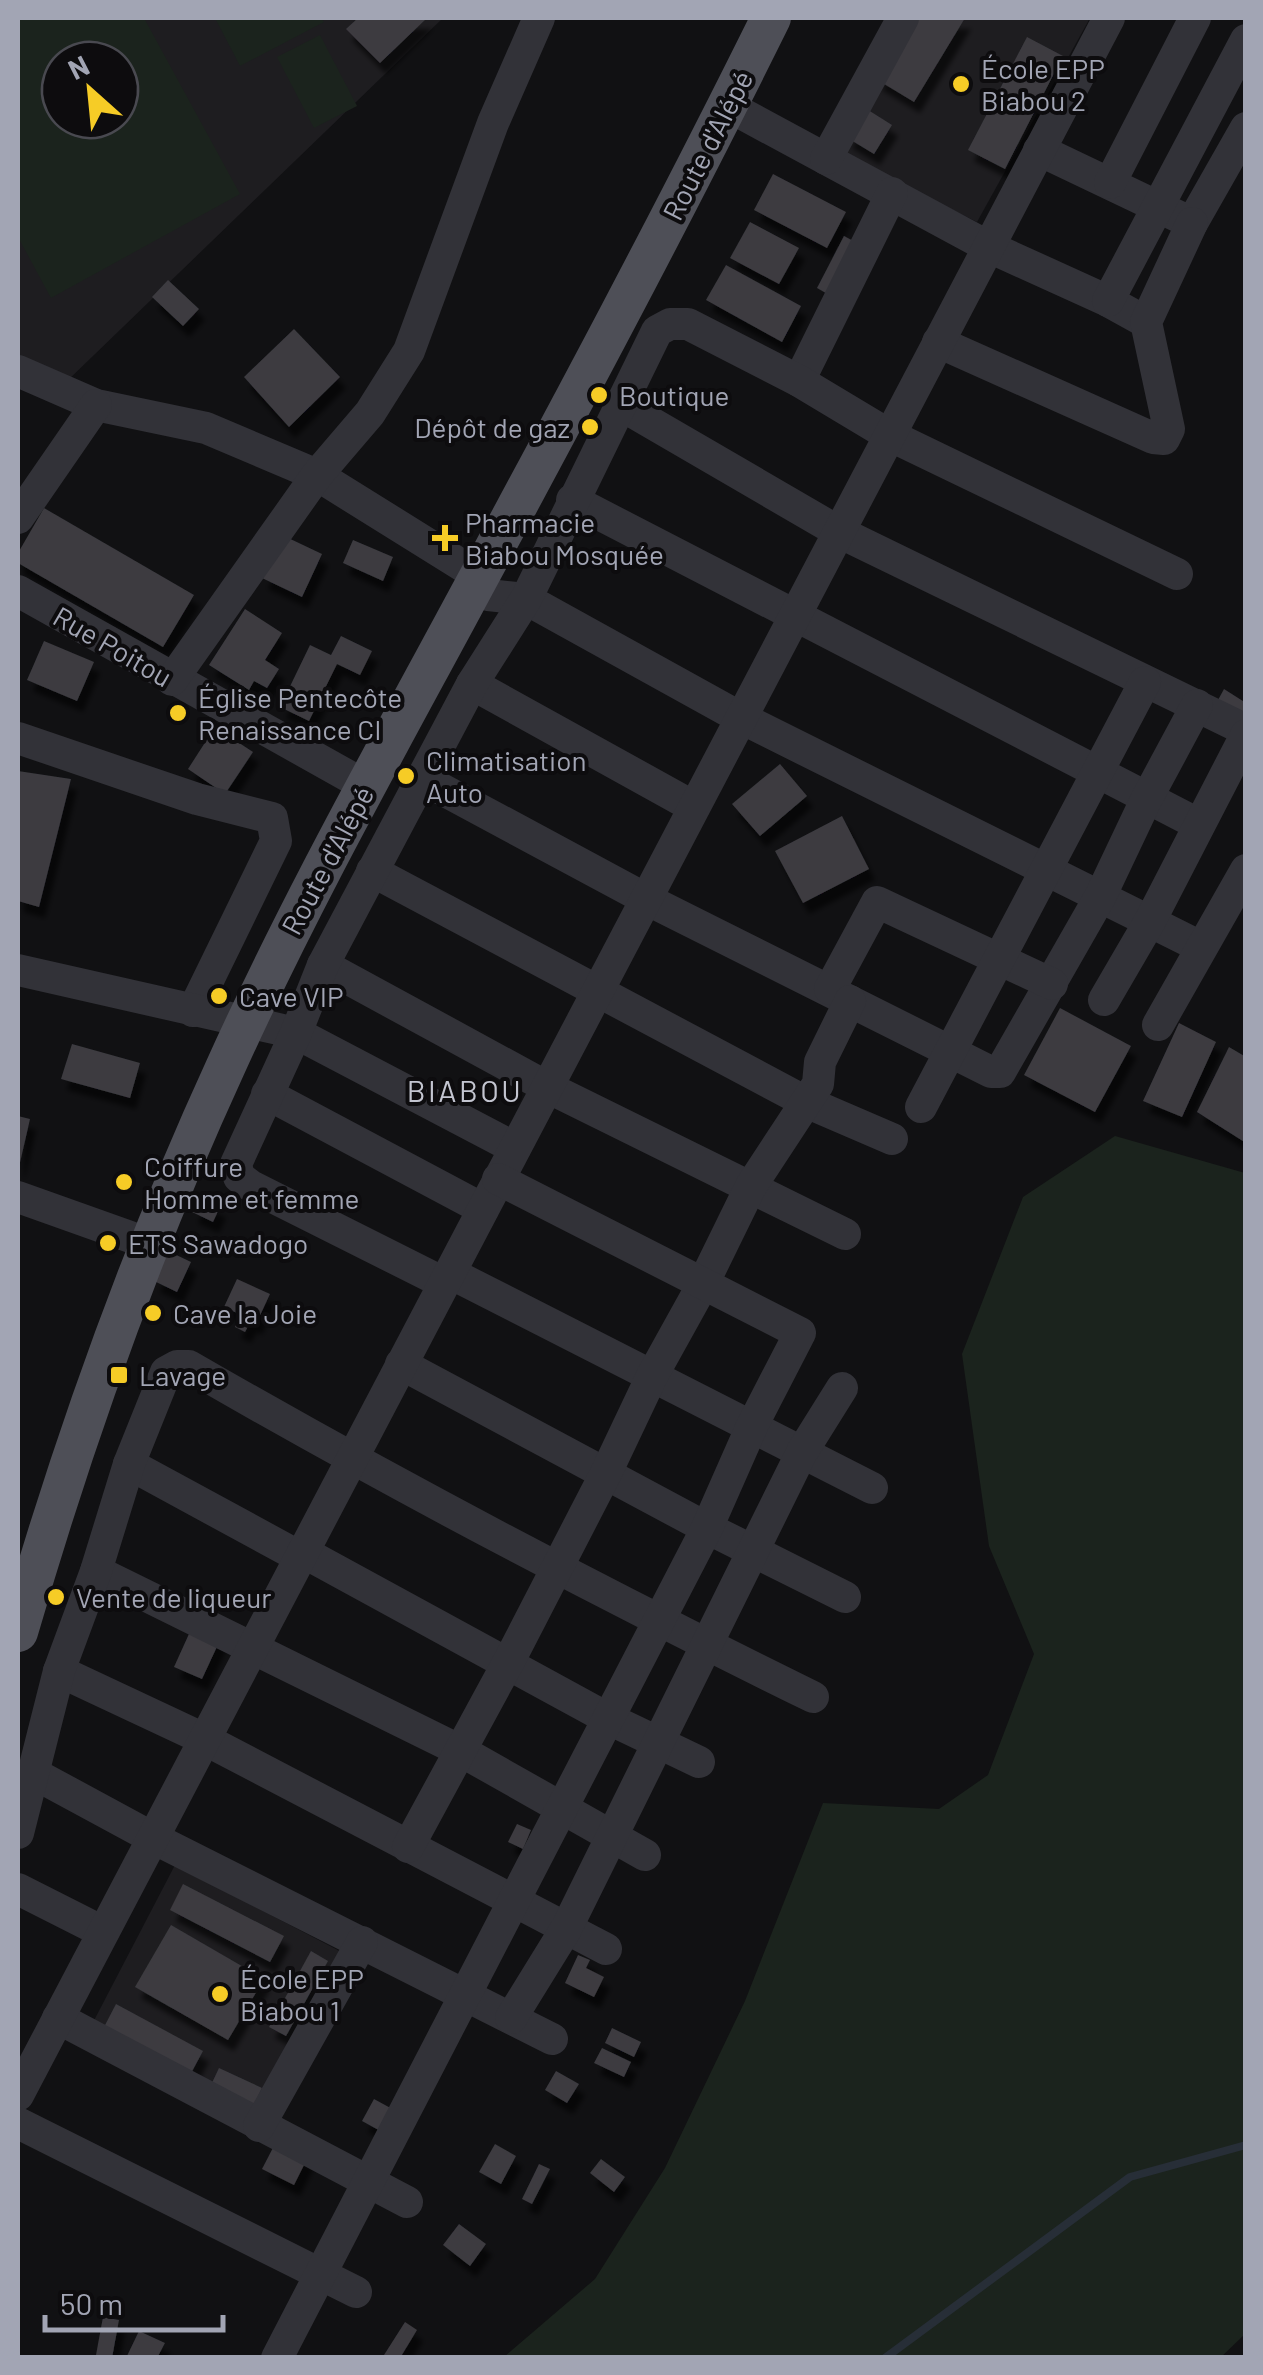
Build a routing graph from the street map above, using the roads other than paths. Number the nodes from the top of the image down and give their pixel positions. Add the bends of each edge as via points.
1 (539, 18) edge
2 (772, 18) edge
3 (903, 18) edge
4 (1109, 18) edge
5 (1194, 18) edge
6 (1246, 40) edge
7 (728, 106) junction
8 (1246, 128) edge
9 (1040, 150) junction
10 (826, 159) junction
11 (1110, 183) junction
12 (892, 193) junction
13 (1156, 206) junction
14 (1192, 223) junction
15 (988, 247) junction
16 (1108, 301) junction
17 (1146, 322) junction
18 (938, 342) junction
19 (18, 372) edge
20 (799, 381) junction
21 (96, 404) junction
22 (619, 404) junction
23 (890, 435) junction
24 (317, 475) junction
25 (572, 500) junction
26 (18, 518) edge
27 (839, 532) junction
28 (1177, 574) dead end
29 (476, 583) junction
30 (18, 591) edge
31 (526, 599) junction
32 (794, 616) junction
33 (172, 680) junction
34 (1145, 682) junction
35 (472, 684) junction
36 (1198, 706) junction
37 (741, 718) junction
38 (1246, 732) edge
39 (18, 738) edge
40 (1098, 774) junction
41 (421, 778) junction
42 (366, 786) junction
43 (1146, 800) junction
44 (694, 807) junction
45 (1198, 824) junction
46 (1047, 869) junction
47 (372, 871) junction
48 (1244, 878) edge
49 (1100, 897) junction
50 (646, 899) junction
51 (1150, 921) junction
52 (1201, 947) junction
53 (999, 961) junction
54 (324, 965) junction
55 (18, 970) edge
56 (1052, 984) junction
57 (597, 992) junction
58 (840, 995) junction
59 (1104, 1000) dead end
60 (193, 1011) junction
61 (246, 1023) junction
62 (1158, 1026) dead end
63 (296, 1033) junction
64 (951, 1052) junction
65 (547, 1087) junction
66 (267, 1094) junction
67 (806, 1102) junction
68 (920, 1106) dead end
69 (892, 1138) dead end
70 (515, 1148) junction
71 (751, 1186) junction
72 (491, 1194) junction
73 (18, 1197) edge
74 (845, 1234) dead end
75 (150, 1244) junction
76 (447, 1278) junction
77 (703, 1284) junction
78 (401, 1364) junction
79 (652, 1376) junction
80 (842, 1388) dead end
81 (752, 1426) junction
82 (802, 1452) junction
83 (351, 1460) junction
84 (129, 1464) junction
85 (606, 1473) junction
86 (872, 1488) dead end
87 (706, 1528) junction
88 (754, 1551) junction
89 (302, 1554) junction
90 (557, 1566) junction
91 (96, 1571) junction
92 (845, 1596) dead end
93 (656, 1620) junction
94 (18, 1632) edge
95 (708, 1646) junction
96 (252, 1648) junction
97 (509, 1661) junction
98 (59, 1671) junction
99 (813, 1697) dead end
100 (607, 1718) junction
101 (204, 1739) junction
102 (658, 1742) junction
103 (461, 1751) junction
104 (699, 1762) dead end
105 (32, 1772) junction
106 (562, 1808) junction
107 (18, 1833) edge
108 (611, 1836) junction
109 (153, 1838) junction
110 (408, 1847) junction
111 (645, 1855) dead end
112 (18, 1889) edge
113 (511, 1901) junction
114 (566, 1928) junction
115 (103, 1932) junction
116 (362, 1942) junction
117 (606, 1948) dead end
118 (463, 1992) junction
119 (58, 2018) junction
120 (511, 2018) junction
121 (552, 2039) dead end
122 (18, 2095) edge
123 (18, 2123) edge
124 (259, 2126) junction
125 (367, 2181) junction
126 (406, 2202) dead end
127 (320, 2273) junction
128 (356, 2292) dead end
129 (277, 2358) edge

1 - 24 street via 410,351 370,414
2 - 7 main road, Route d'Alépé
3 - 10 street
4 - 9 street
5 - 11 street
6 - 13 street
7 - 10 street
7 - 29 main road, Route d'Alépé
8 - 14 street
9 - 11 street
9 - 15 street
10 - 12 street
11 - 13 street
12 - 15 street
12 - 20 street
13 - 14 street
13 - 16 street
14 - 17 street
15 - 16 street
15 - 18 street
16 - 17 street
17 - 18 street via 1169,428 1164,439
18 - 23 street
19 - 21 street
20 - 22 street via 680,322 657,331
20 - 23 street
21 - 24 street via 206,428
21 - 26 street
22 - 25 street
22 - 27 street
23 - 27 street
23 - 28 street
24 - 29 street
24 - 33 street
25 - 31 street
25 - 32 street
27 - 32 street
27 - 34 street
29 - 31 street via 488,595
29 - 42 main road, Route d'Alépé
30 - 33 street, Rue Poitou
31 - 35 street
31 - 37 street
32 - 37 street
32 - 40 street
33 - 42 street, Rue Poitou
34 - 36 street
34 - 40 street
35 - 41 street
35 - 44 street
36 - 38 street
36 - 43 street
37 - 44 street
37 - 46 street
38 - 45 street
39 - 60 street via 272,818 276,841
40 - 43 street
40 - 46 street
41 - 47 street
41 - 50 street
42 - 61 main road, Route d'Alépé
43 - 45 street
43 - 49 street
44 - 50 street
45 - 51 street
46 - 49 street
46 - 53 street
47 - 54 street
47 - 57 street
48 - 52 street
49 - 51 street
49 - 56 street
50 - 57 street
50 - 58 street
51 - 52 street
51 - 59 street
52 - 62 street
53 - 56 street
53 - 58 street via 876,902
53 - 64 street
54 - 63 street
54 - 65 street
55 - 60 street
56 - 64 street via 1000,1072
57 - 65 street
57 - 67 street
58 - 64 street
58 - 67 street via 818,1084
60 - 61 street
61 - 63 street
61 - 75 main road, Route d'Alépé
63 - 66 street
63 - 70 street
64 - 68 street
65 - 70 street
65 - 71 street
66 - 72 street
66 - 76 street via 236,1164 238,1176
67 - 69 street
67 - 71 street
70 - 72 street
71 - 74 street
71 - 77 street
72 - 76 street
72 - 77 street
73 - 75 street
75 - 94 main road, Route d'Alépé via 55,1506
76 - 78 street
76 - 79 street
77 - 79 street
77 - 81 street via 800,1333
78 - 83 street
78 - 85 street
79 - 81 street
79 - 85 street
80 - 82 street
81 - 82 street
81 - 87 street
82 - 86 street
82 - 88 street
83 - 84 street via 188,1366 177,1366 166,1372
83 - 89 street
83 - 90 street
84 - 89 street
84 - 91 street
85 - 87 street
85 - 90 street
87 - 88 street
87 - 93 street
88 - 92 street
88 - 95 street
89 - 96 street
89 - 97 street
90 - 93 street
90 - 97 street
91 - 96 street
91 - 98 street
93 - 95 street
93 - 100 street
95 - 99 street
95 - 102 street
96 - 101 street
96 - 103 street
97 - 100 street
97 - 103 street
98 - 101 street
98 - 105 street
100 - 102 street
100 - 106 street
101 - 109 street
101 - 110 street
102 - 104 street
102 - 108 street
103 - 106 street
103 - 110 street
105 - 107 street
105 - 109 street
106 - 108 street
106 - 113 street
108 - 111 street
108 - 114 street
109 - 115 street
109 - 116 street
110 - 113 street
112 - 115 street
113 - 114 street
113 - 118 street
114 - 117 street
114 - 120 street
115 - 119 street
116 - 118 street
116 - 124 street
118 - 120 street
118 - 125 street
119 - 122 street
119 - 124 street
120 - 121 street
123 - 127 street
124 - 125 street
125 - 126 street
125 - 127 street
127 - 128 street
127 - 129 street

